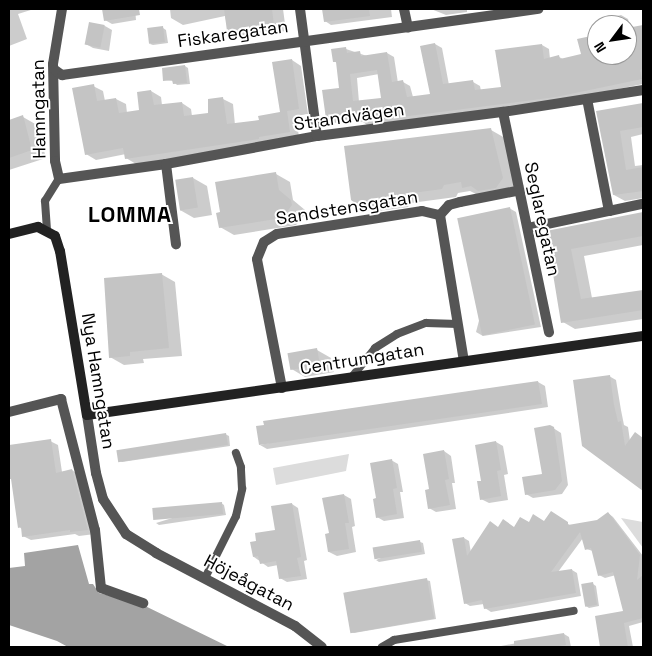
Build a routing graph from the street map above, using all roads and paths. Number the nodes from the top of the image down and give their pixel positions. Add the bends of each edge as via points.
1 (62, 9) edge
2 (300, 9) edge
3 (404, 9) edge
4 (538, 9) edge
5 (408, 28) junction
6 (304, 40) junction
7 (54, 70) junction
8 (643, 90) edge
9 (587, 99) junction
10 (503, 112) junction
11 (317, 136) junction
12 (166, 164) junction
13 (59, 179) junction
14 (520, 190) junction
15 (643, 204) edge
16 (609, 210) junction
17 (440, 215) junction
18 (528, 228) junction
19 (47, 230) junction
20 (10, 234) edge
21 (176, 244) dead end
22 (458, 324) junction
23 (549, 332) dead end
24 (643, 336) edge
25 (464, 361) junction
26 (351, 378) junction
27 (282, 388) junction
28 (9, 412) edge
29 (86, 415) junction
30 (236, 453) dead end
31 (156, 553) joint
32 (205, 578) junction
33 (143, 603) dead end
34 (574, 611) dead end
35 (322, 647) edge
36 (382, 647) edge

1 - 7 street, Hamngatan
2 - 6 street
3 - 5 street
4 - 5 street, Fiskaregatan
5 - 6 street, Fiskaregatan
6 - 7 street, Fiskaregatan via 62,75
6 - 11 street
7 - 13 street, Hamngatan via 53,127
8 - 9 street, Strandvägen
9 - 10 street, Strandvägen
9 - 16 street
10 - 11 street, Strandvägen
10 - 14 street, Seglaregatan
11 - 12 street, Strandvägen
12 - 13 street, Strandvägen
12 - 21 street
13 - 19 lane via 45,201
14 - 17 street via 449,205
14 - 18 street, Seglaregatan
15 - 16 street
16 - 18 street
17 - 22 street, Sandstensgatan
17 - 27 street, Sandstensgatan via 422,211 277,234 264,242 257,259
18 - 23 street, Seglaregatan
19 - 20 street via 38,227
19 - 29 street, Nya Hamngatan via 55,236 60,251
22 - 25 street, Sandstensgatan
22 - 26 lane via 426,323 397,334 375,348
24 - 25 street, Centrumgatan
25 - 26 street, Centrumgatan
26 - 27 street, Centrumgatan
27 - 29 street, Centrumgatan
28 - 33 street via 61,399 95,530 101,588
29 - 31 street, Nya Hamngatan via 103,499 126,534
30 - 32 lane via 241,467 242,490 236,516
31 - 32 street, Höjeågatan
32 - 35 street, Höjeågatan via 295,626
34 - 36 lane via 394,640

